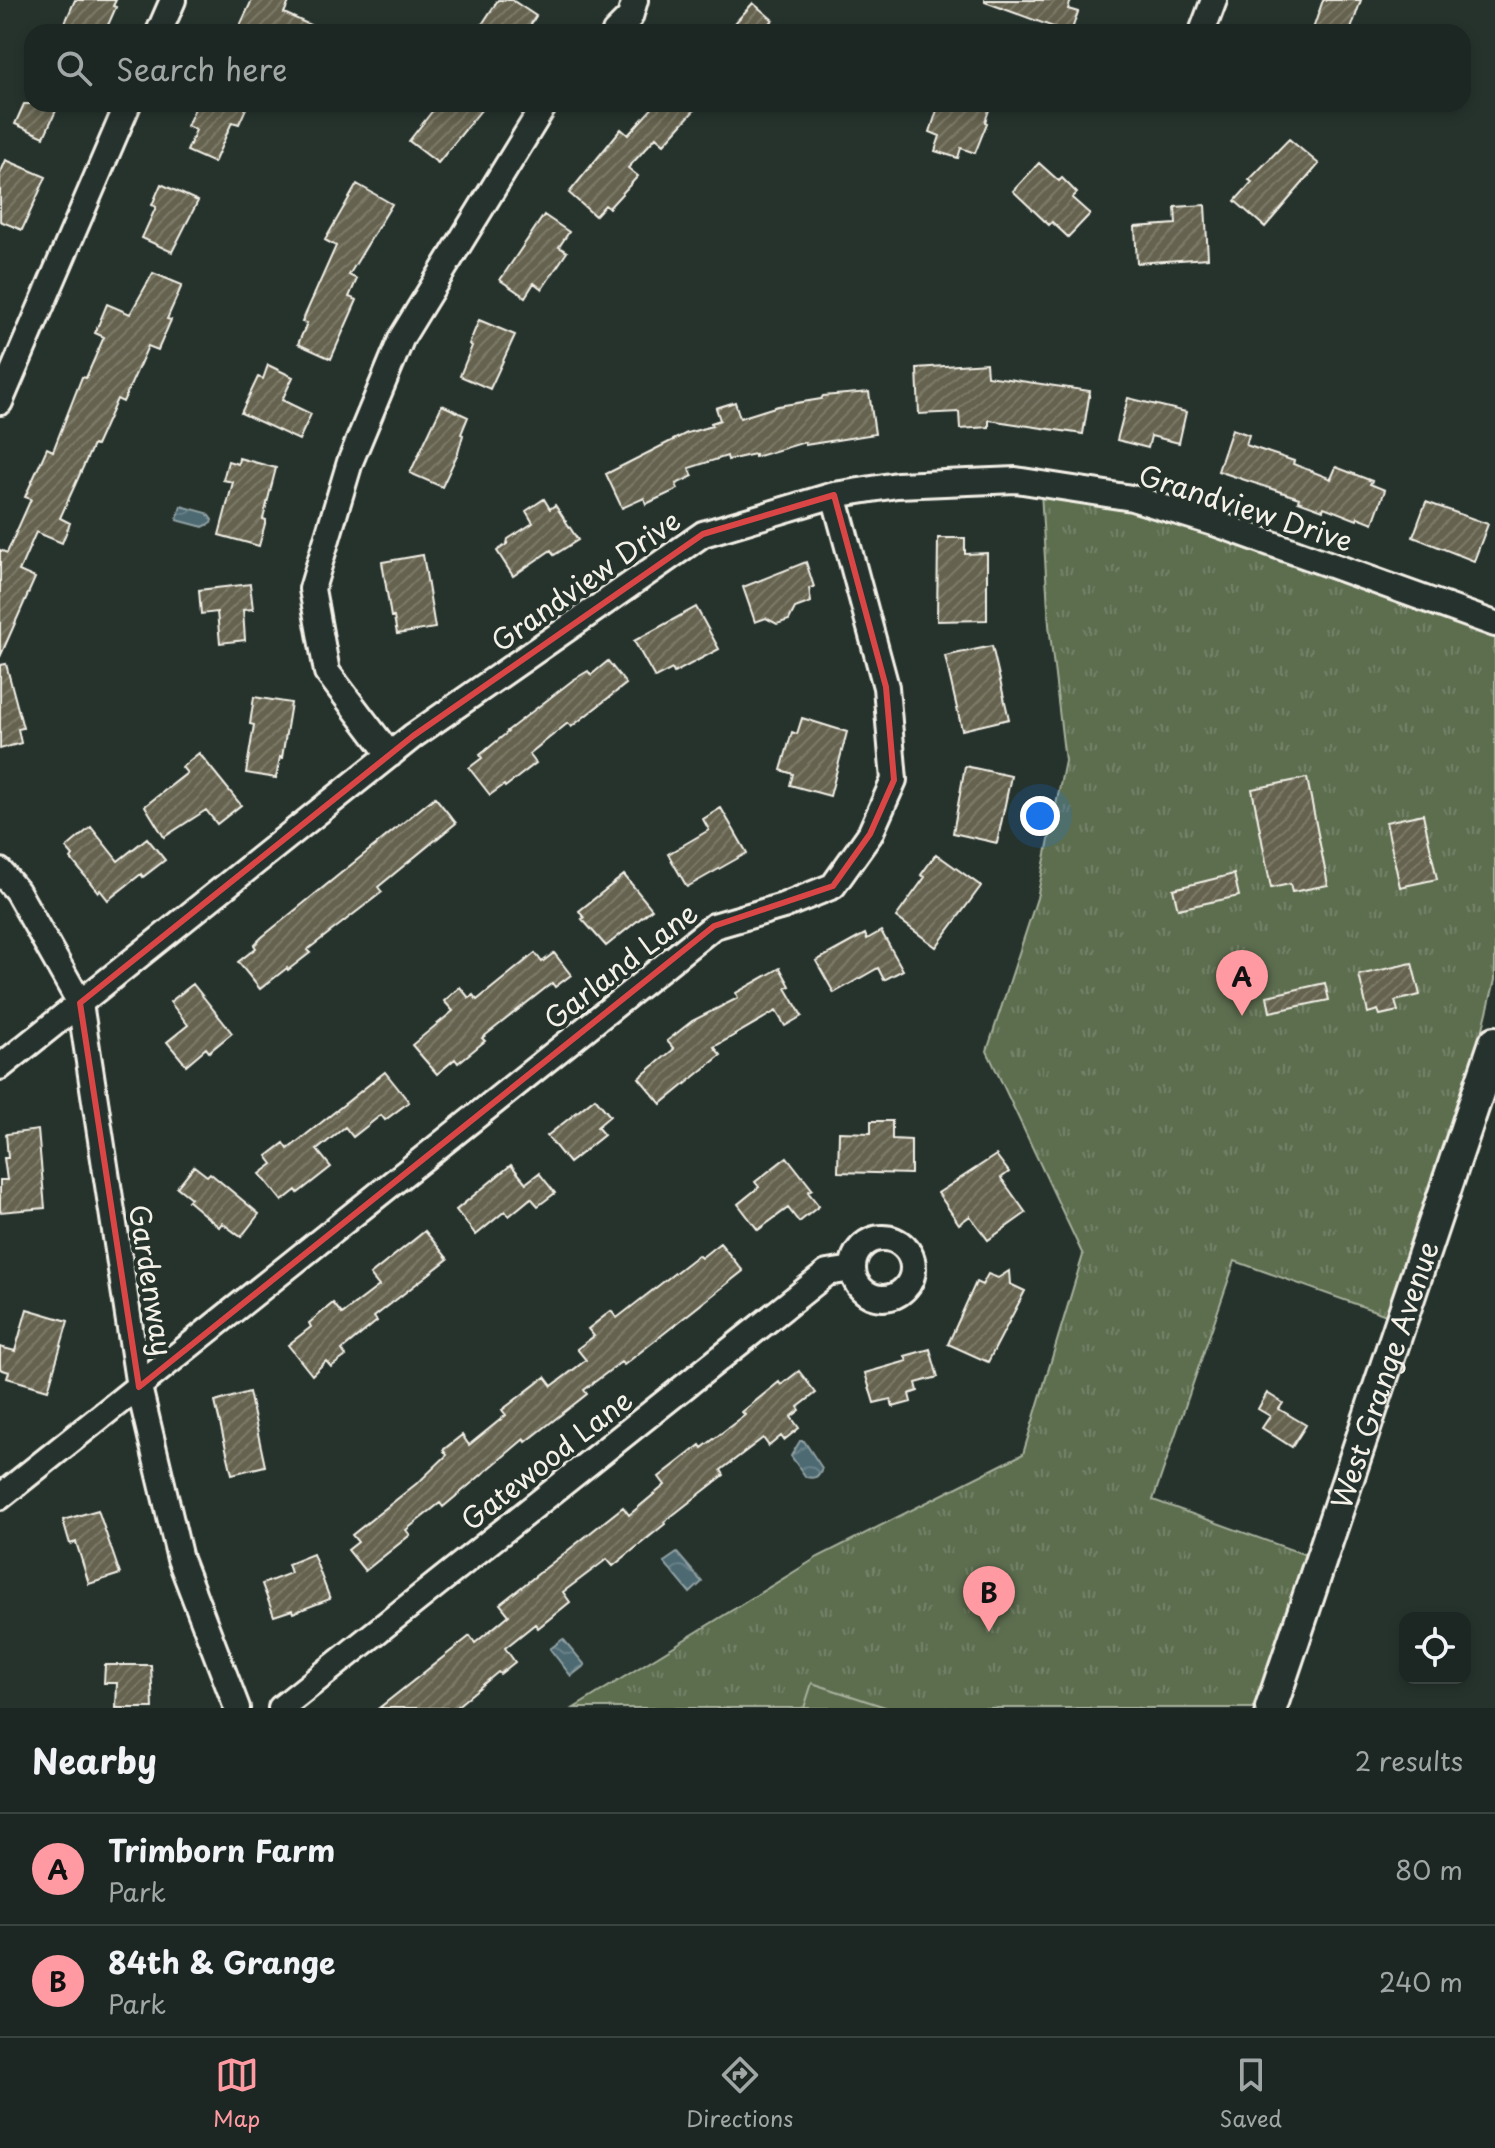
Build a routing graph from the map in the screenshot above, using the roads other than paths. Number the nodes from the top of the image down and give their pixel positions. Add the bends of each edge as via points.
1 (173, 0) edge
2 (635, 0) edge
3 (1214, 0) edge
4 (162, 24) edge
5 (623, 24) edge
6 (1205, 24) edge
7 (125, 112) edge
8 (540, 112) edge
9 (0, 402) edge
10 (834, 495) junction
11 (1495, 624) edge
12 (390, 755) junction
13 (0, 871) edge
14 (80, 1003) junction
15 (1495, 1042) edge
16 (0, 1067) edge
17 (853, 1269) dead end
18 (139, 1387) junction
19 (0, 1497) edge
20 (237, 1708) edge
21 (281, 1708) edge
22 (1271, 1708) edge

1 - 4 street
2 - 5 street
3 - 6 street
7 - 9 street
8 - 12 street via 402,337 350,462 312,589 327,672
10 - 11 street, Grandview Drive via 897,485 1016,480 1132,498
10 - 12 street, Grandview Drive via 703,534
10 - 18 street, Garland Lane via 886,687 894,780 870,834 833,886 714,926
12 - 14 street, Grandview Drive
13 - 14 street, Gardenway via 17,891
14 - 16 street, Grandview Drive
14 - 18 street, Gardenway
15 - 22 street, West Grange Avenue
17 - 21 street, Gatewood Lane via 827,1273
18 - 19 street, Garland Lane
18 - 20 street, Gardenway via 180,1559

